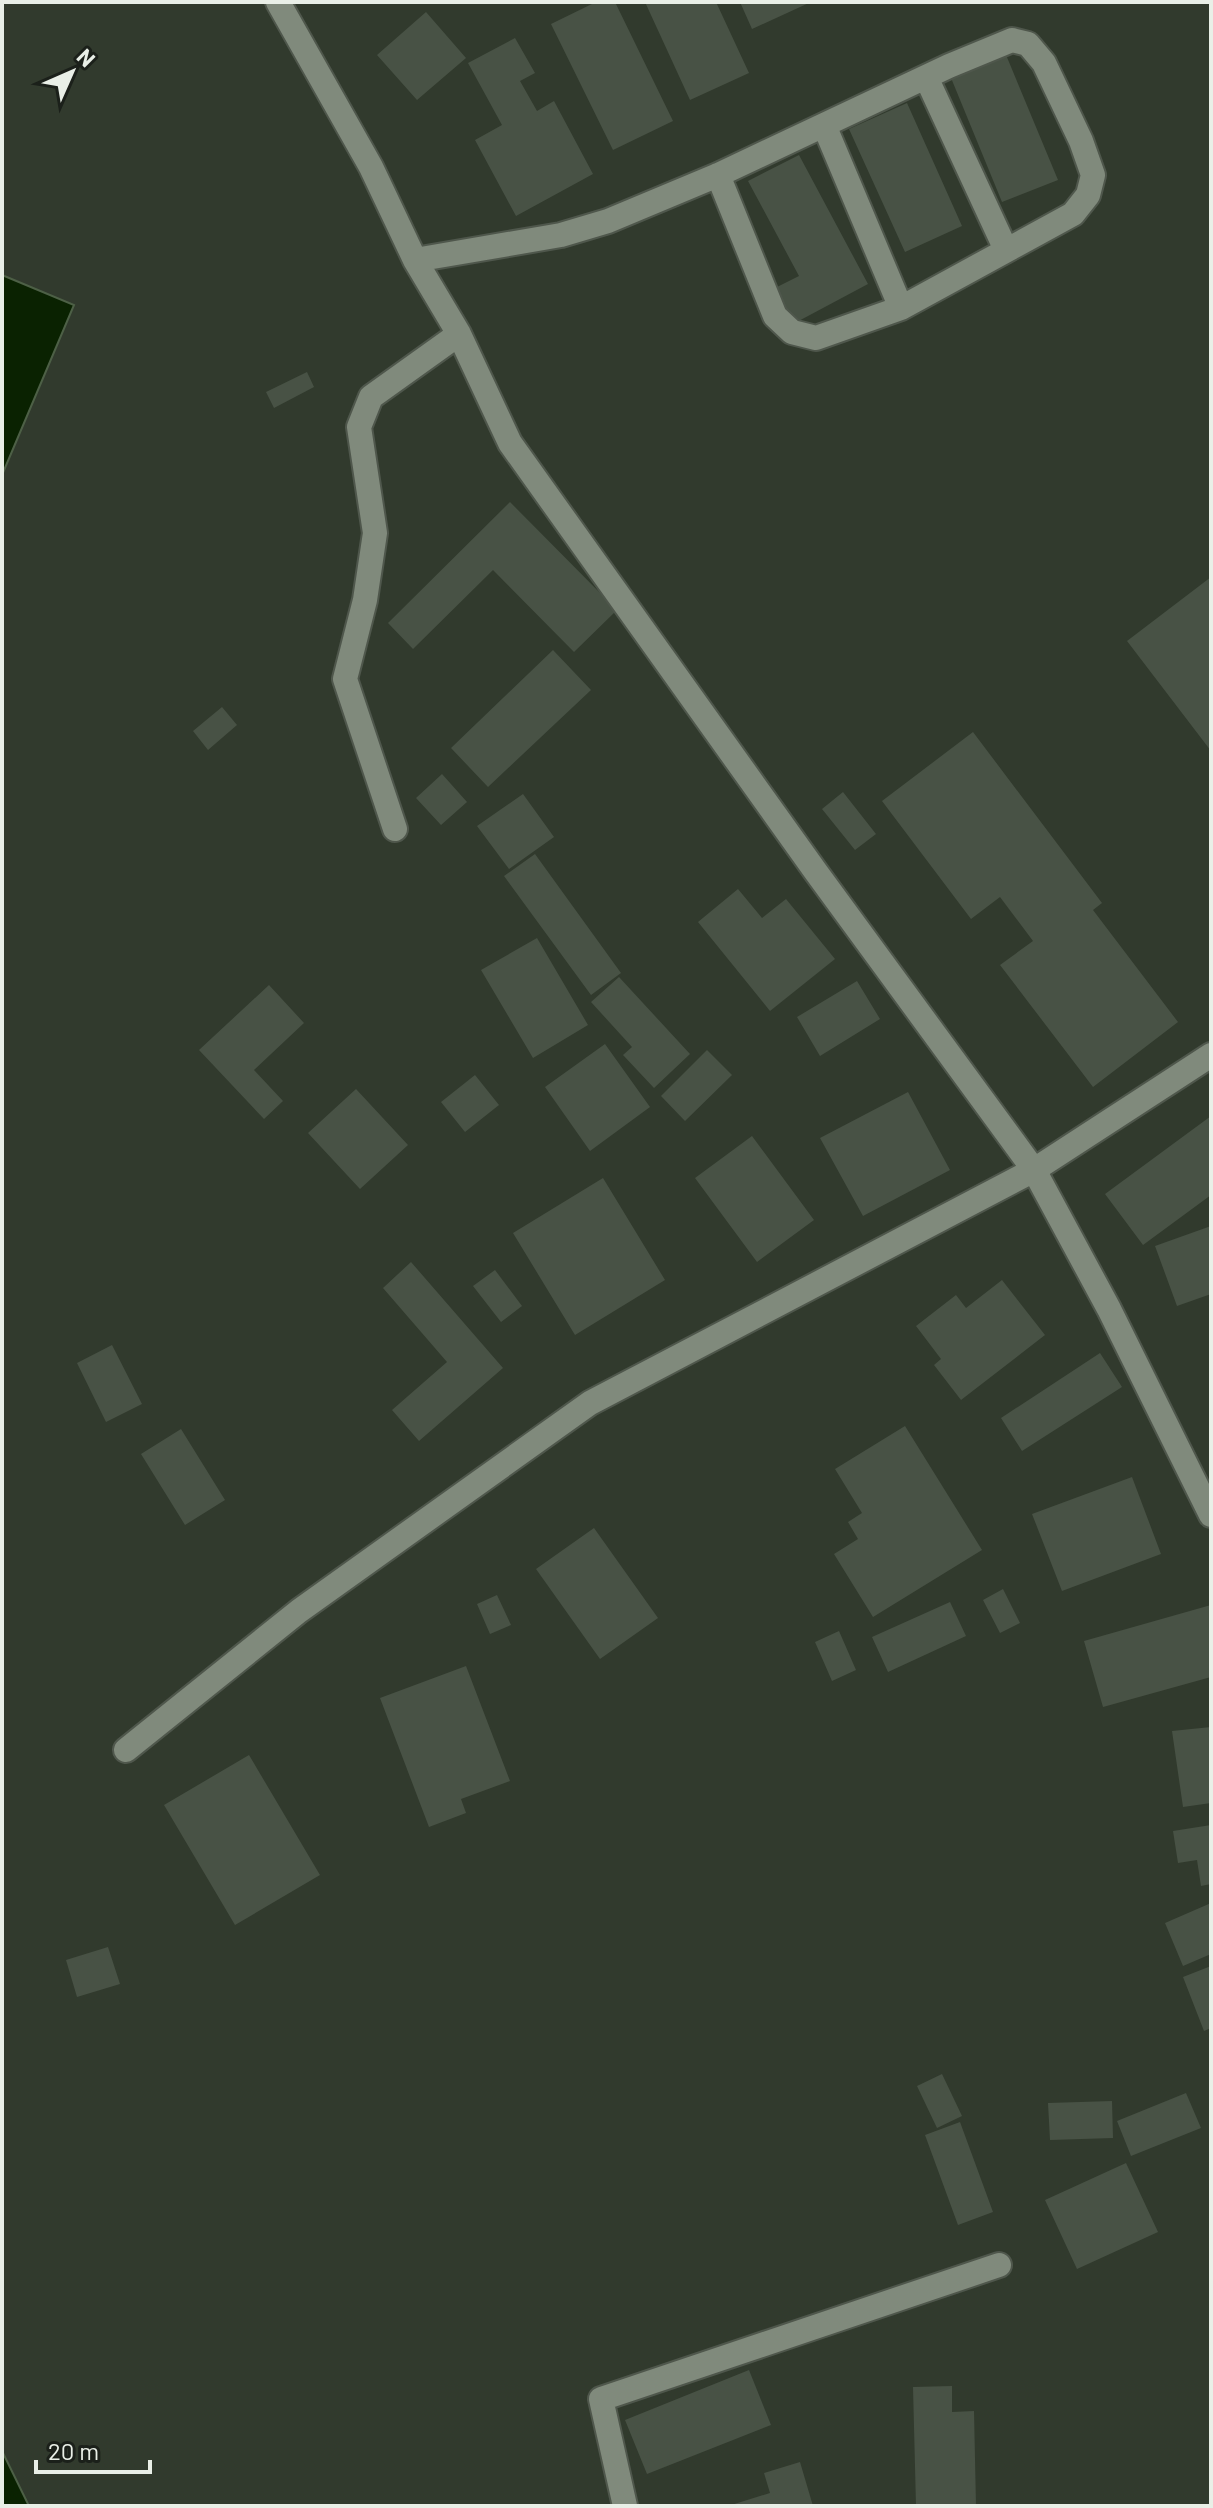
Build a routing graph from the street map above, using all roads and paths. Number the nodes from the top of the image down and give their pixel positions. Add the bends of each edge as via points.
1 (278, 2) edge
2 (926, 77) junction
3 (824, 125) junction
4 (718, 175) junction
5 (1006, 250) junction
6 (415, 260) junction
7 (901, 308) junction
8 (459, 334) junction
9 (395, 829) dead end
10 (1211, 1055) edge
11 (1034, 1170) junction
12 (1211, 1515) edge
13 (126, 1750) dead end
14 (999, 2265) dead end
15 (625, 2506) edge

1 - 6 street via 371,167
2 - 3 street
2 - 5 street
2 - 5 street via 1012,40 1028,44 1044,63 1075,128 1093,175 1088,195 1073,214
3 - 4 street
3 - 7 street
4 - 6 street via 561,235
4 - 7 street via 775,316 792,332 816,338
5 - 7 street
6 - 8 street
8 - 9 street via 371,397 359,427 375,533 345,679
8 - 11 street via 510,443
10 - 11 street
11 - 12 street
11 - 13 street via 590,1403 299,1611
14 - 15 street via 601,2399

